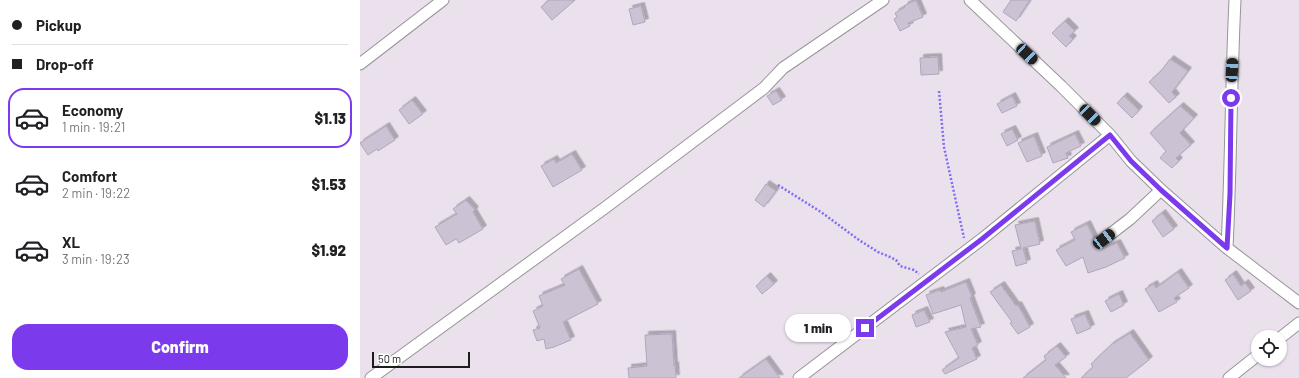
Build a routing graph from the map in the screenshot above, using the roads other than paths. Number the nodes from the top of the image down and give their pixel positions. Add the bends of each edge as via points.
1 (443, 0) edge
2 (882, 0) edge
3 (970, 0) edge
4 (1235, 0) edge
5 (360, 64) edge
6 (1110, 135) junction
7 (1161, 190) junction
8 (1104, 239) dead end
9 (1227, 248) junction
10 (1299, 303) edge
11 (1299, 323) edge
12 (1287, 332) edge
13 (1251, 361) edge
14 (371, 378) edge
15 (798, 378) edge
16 (1229, 378) edge

1 - 5 street
2 - 14 street via 783,68 764,88 606,207
3 - 6 street
4 - 9 street
6 - 7 street via 1131,161
6 - 15 street via 1046,188
7 - 8 street
7 - 9 street
9 - 10 street
11 - 12 street
13 - 16 street

